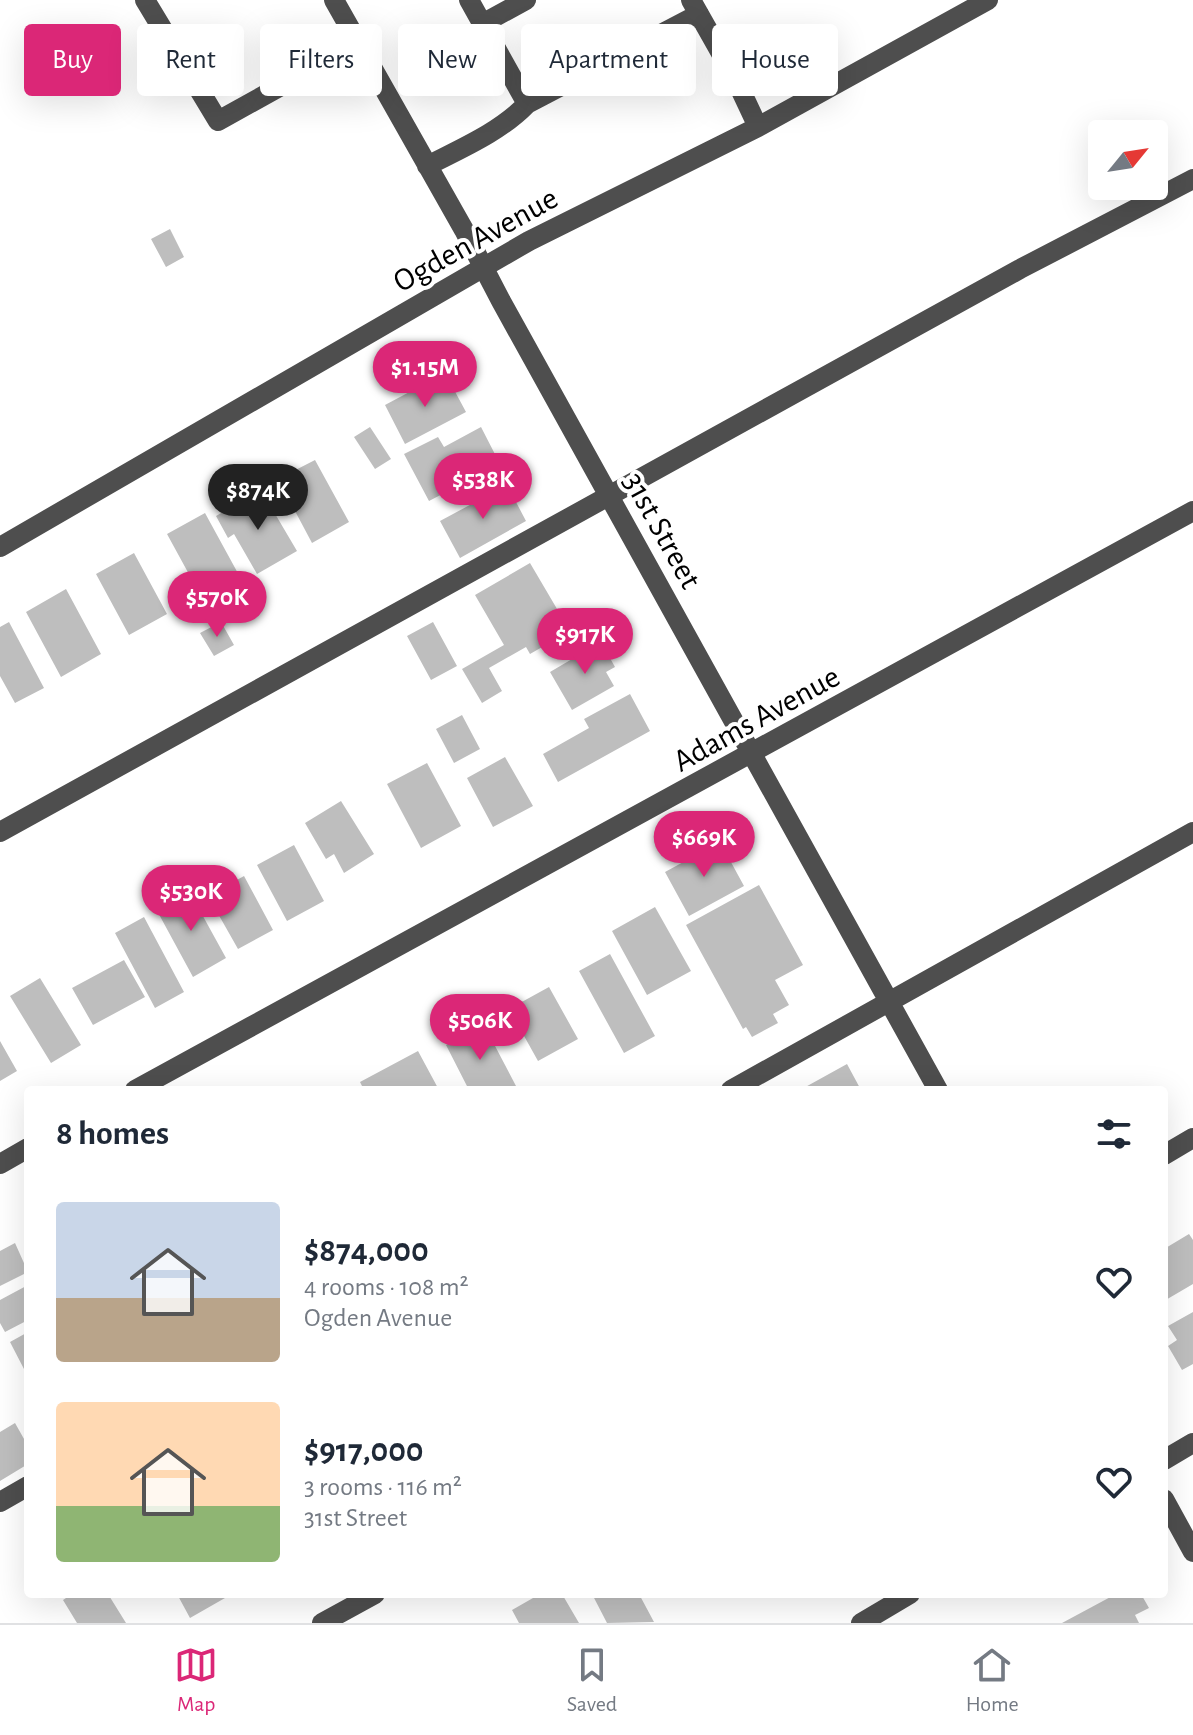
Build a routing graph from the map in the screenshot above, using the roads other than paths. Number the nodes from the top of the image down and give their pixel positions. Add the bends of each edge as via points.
1 (145, 0) edge
2 (334, 0) edge
3 (469, 0) edge
4 (526, 0) edge
5 (988, 0) edge
6 (695, 7) edge
7 (349, 24) edge
8 (482, 24) joint
9 (505, 65) edge
10 (382, 83) edge
11 (263, 96) edge
12 (527, 104) junction
13 (758, 127) junction
14 (427, 166) junction
15 (1193, 179) edge
16 (484, 269) junction
17 (610, 496) junction
18 (1193, 511) edge
19 (0, 547) edge
20 (752, 754) junction
21 (0, 832) edge
22 (1193, 832) edge
23 (888, 1001) junction
24 (142, 1086) edge
25 (738, 1086) edge
26 (936, 1086) edge
27 (1193, 1138) edge
28 (24, 1150) edge
29 (1168, 1153) edge
30 (0, 1164) edge
31 (1193, 1443) edge
32 (1168, 1458) edge
33 (24, 1488) edge
34 (0, 1502) edge
35 (1168, 1506) edge
36 (1193, 1552) edge
37 (368, 1598) edge
38 (903, 1598) edge
39 (322, 1623) edge
40 (861, 1623) edge

1 - 11 street via 218,121
2 - 7 street, 31st Street
3 - 8 street
4 - 8 street
5 - 13 street, Ogden Avenue
6 - 12 street
6 - 13 street
9 - 12 street
10 - 14 street, 31st Street
12 - 14 street via 474,142
13 - 16 street, Ogden Avenue via 529,241
14 - 16 street, 31st Street
15 - 17 street
16 - 17 street, 31st Street
16 - 19 street, Ogden Avenue
17 - 20 street, 31st Street
17 - 21 street
18 - 20 street, Adams Avenue
20 - 23 street, 31st Street
20 - 24 street, Adams Avenue
22 - 23 street
23 - 25 street
23 - 26 street, 31st Street
27 - 29 street
28 - 30 street
31 - 32 street
33 - 34 street
35 - 36 street
37 - 39 street
38 - 40 street

